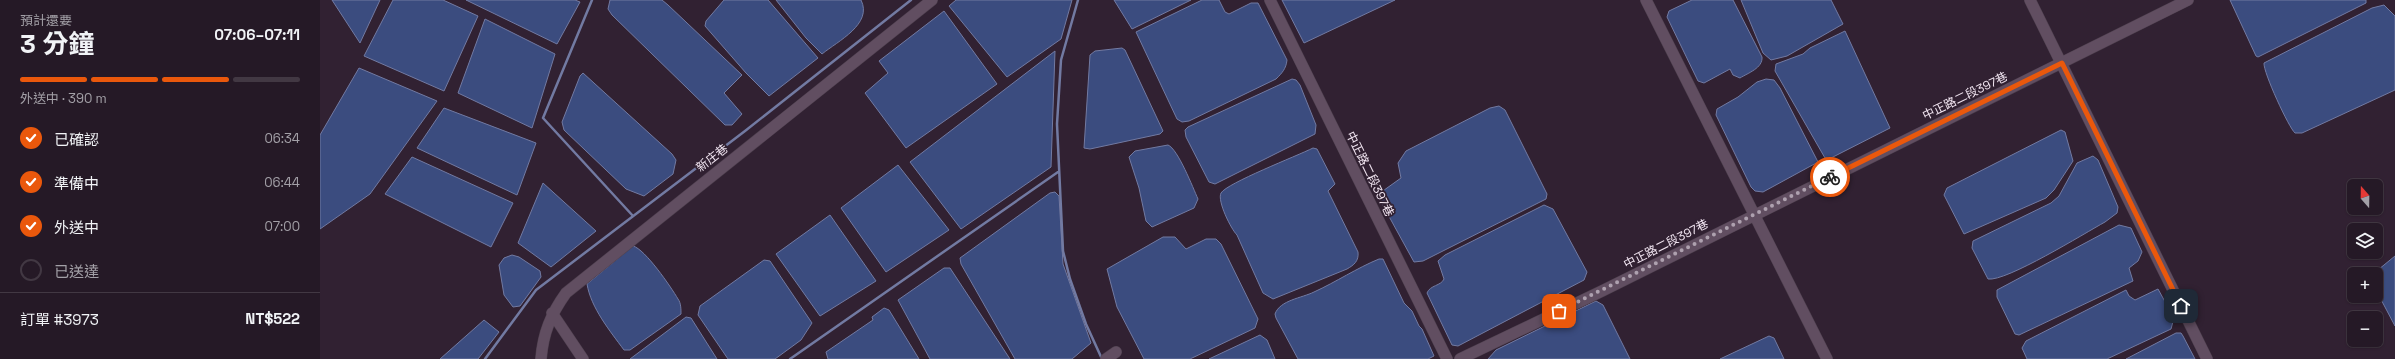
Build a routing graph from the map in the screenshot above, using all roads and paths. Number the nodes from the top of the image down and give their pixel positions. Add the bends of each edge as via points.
1 (932, 0) edge
2 (1270, 0) edge
3 (1646, 0) edge
4 (2030, 0) edge
5 (2188, 0) edge
6 (2062, 63) junction
7 (1754, 214) junction
8 (552, 313) junction
9 (1116, 352) dead end
10 (541, 359) edge
11 (584, 359) edge
12 (1106, 359) edge
13 (1447, 359) edge
14 (1460, 359) edge
15 (1827, 359) edge
16 (2208, 359) edge

1 - 8 street, 新庄巷 via 622,246 566,293
2 - 13 street, 中正路二段397巷
3 - 7 street
4 - 6 street
5 - 6 street, 中正路二段397巷
6 - 7 street, 中正路二段397巷
6 - 16 street
7 - 14 street, 中正路二段397巷
7 - 15 street
8 - 10 street, 新庄巷 via 542,340
8 - 11 street
9 - 12 street

